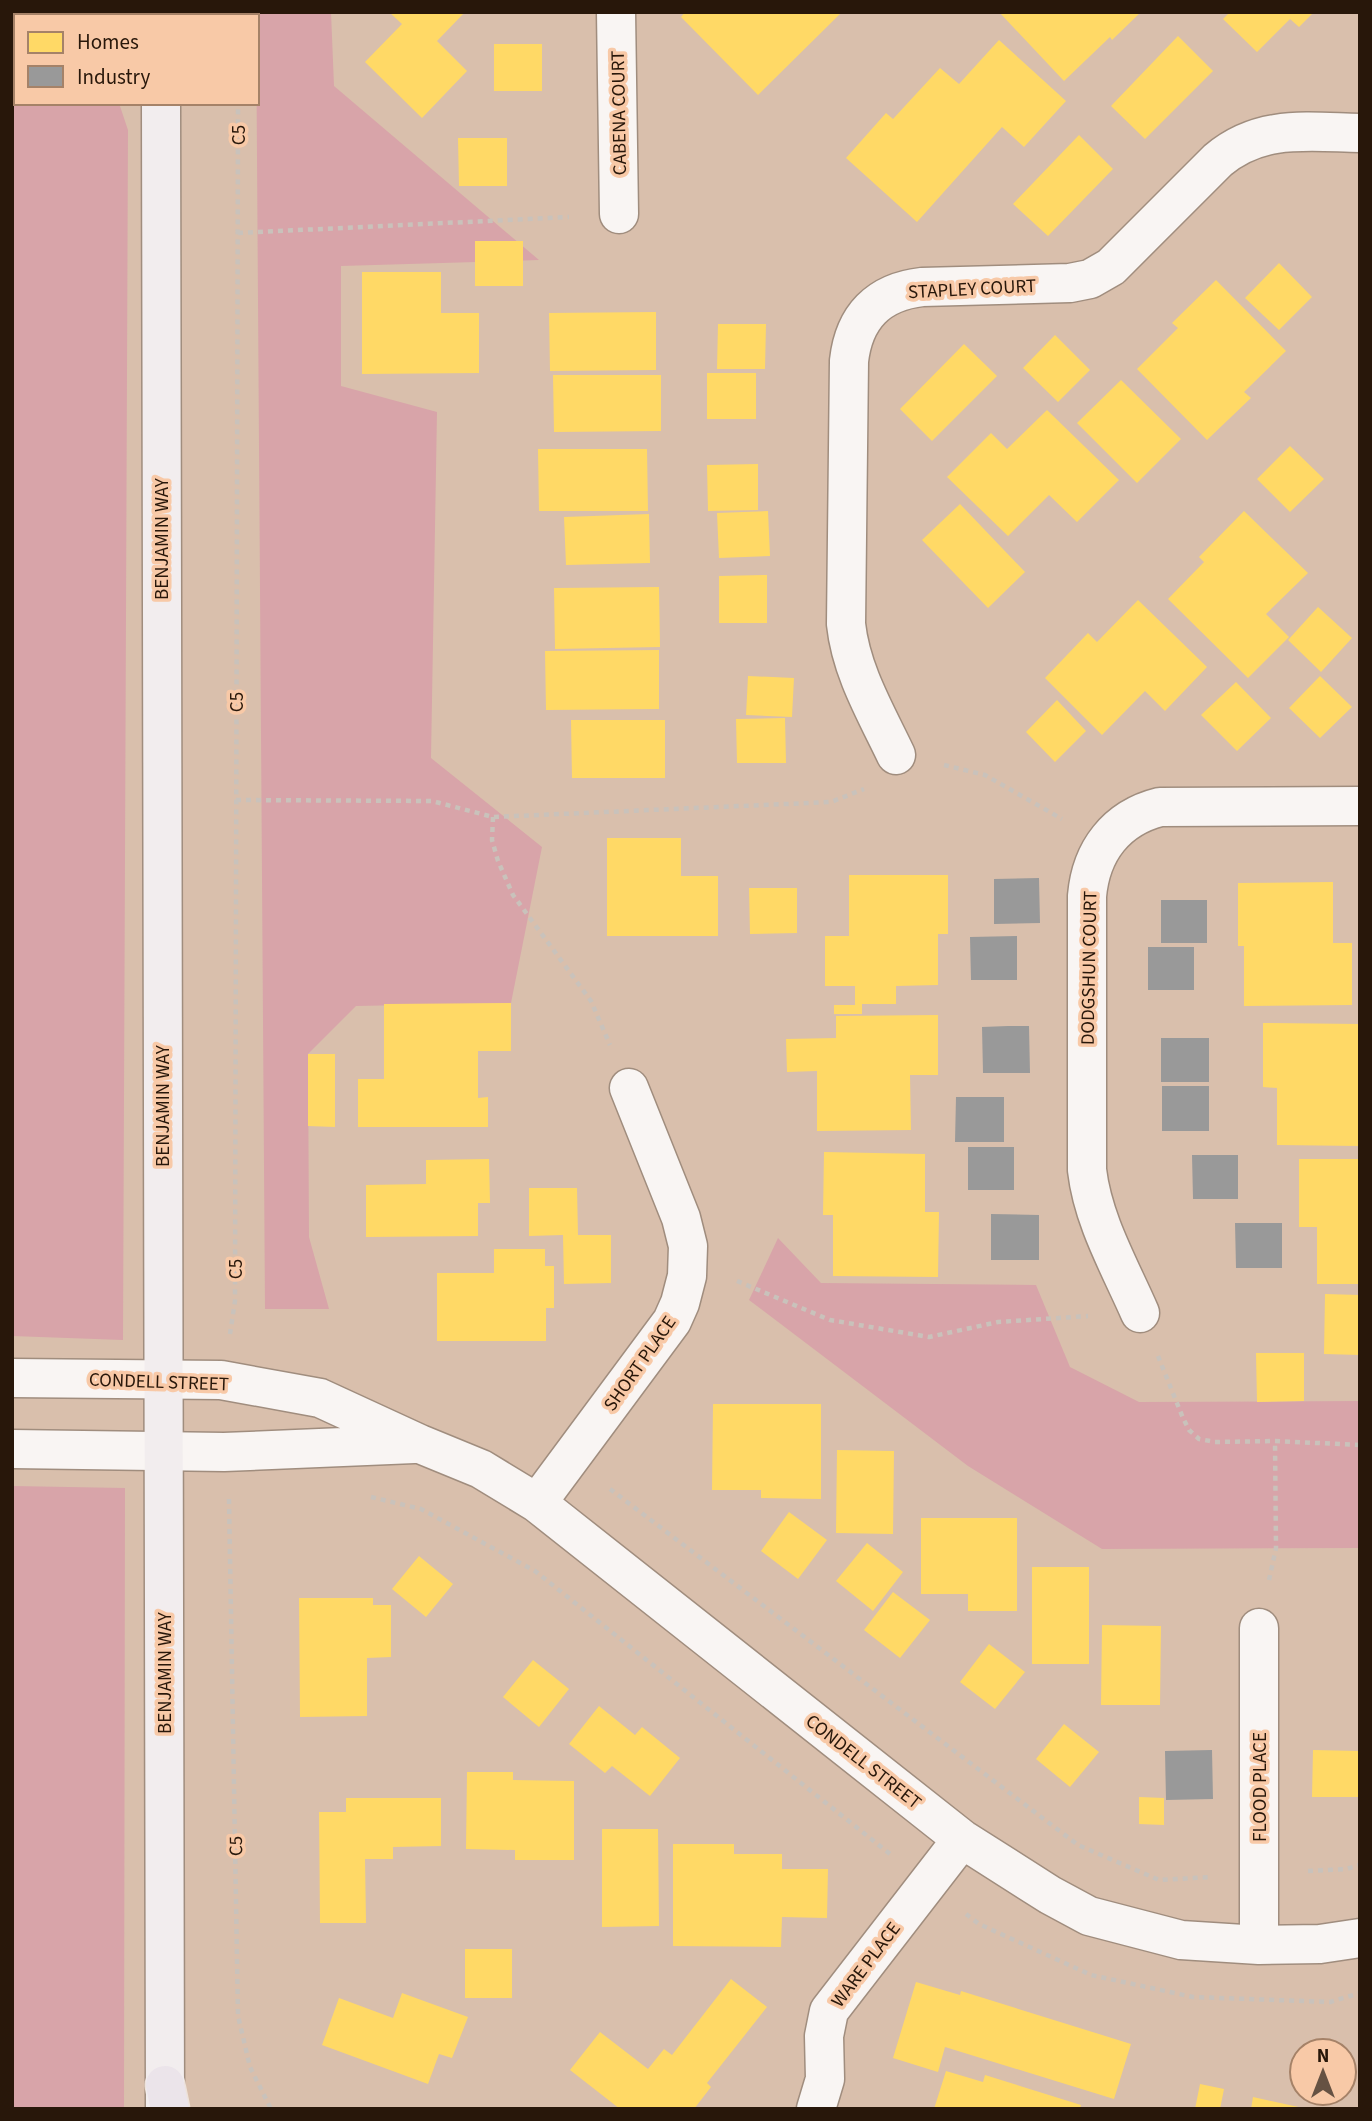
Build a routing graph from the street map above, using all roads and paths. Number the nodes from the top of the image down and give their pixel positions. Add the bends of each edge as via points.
1 (616, 12) edge
2 (161, 105) edge
3 (238, 105) edge
4 (1360, 133) edge
5 (619, 214) joint
6 (238, 233) junction
7 (896, 755) junction
8 (236, 800) junction
9 (1360, 806) edge
10 (493, 817) junction
11 (1104, 843) junction
12 (629, 1088) joint
13 (688, 1260) junction
14 (235, 1301) dead end
15 (1140, 1313) junction
16 (12, 1378) edge
17 (162, 1379) junction
18 (1275, 1441) junction
19 (420, 1444) junction
20 (1360, 1445) edge
21 (12, 1449) edge
22 (163, 1451) junction
23 (224, 1452) junction
24 (568, 1461) junction
25 (537, 1503) junction
26 (1259, 1628) joint
27 (962, 1839) junction
28 (1360, 1865) edge
29 (1259, 1874) junction
30 (1360, 1938) edge
31 (1259, 1945) junction
32 (167, 2101) edge
33 (271, 2109) edge
34 (816, 2109) edge

1 - 5 street, CABENA COURT
2 - 17 main road, BENJAMIN WAY
3 - 6 path, C5
4 - 7 street, STAPLEY COURT via 1282,132 1237,146 1218,159 1116,262 1090,279 902,290 876,304 863,318 855,331 849,361 846,624 856,671
5 - 6 path
6 - 8 path, C5
7 - 10 path via 864,789 831,802
7 - 11 path via 985,775
8 - 10 path via 432,802
8 - 14 path, C5
9 - 11 street, DODGSHUN COURT via 1166,806 1130,819
10 - 12 path via 492,840 513,895 591,1001
11 - 15 street, DODGSHUN COURT via 1091,871 1087,896 1087,1170 1100,1223
12 - 13 street, SHORT PLACE via 681,1218
13 - 15 path via 830,1320 929,1337 998,1322
13 - 24 street, SHORT PLACE via 680,1303 671,1321
15 - 18 path via 1189,1430 1199,1439 1215,1442
16 - 17 street, CONDELL STREET
17 - 19 street, CONDELL STREET via 221,1380 320,1398
17 - 22 main road, BENJAMIN WAY
18 - 20 path
18 - 26 path via 1276,1548
19 - 23 street, CONDELL STREET
19 - 25 street, CONDELL STREET via 481,1469
21 - 22 street, CONDELL STREET
22 - 23 street, CONDELL STREET
22 - 32 main road, BENJAMIN WAY
23 - 33 path, C5 via 230,1504 238,2016 250,2067
24 - 25 street, SHORT PLACE
24 - 29 path via 619,1495 1078,1845 1159,1880
25 - 27 street, CONDELL STREET
26 - 29 street, FLOOD PLACE
27 - 31 street, CONDELL STREET via 1090,1916 1181,1940
27 - 34 street, WARE PLACE via 829,2011 824,2036 825,2079
28 - 29 path
29 - 31 street, FLOOD PLACE
30 - 31 street, CONDELL STREET

